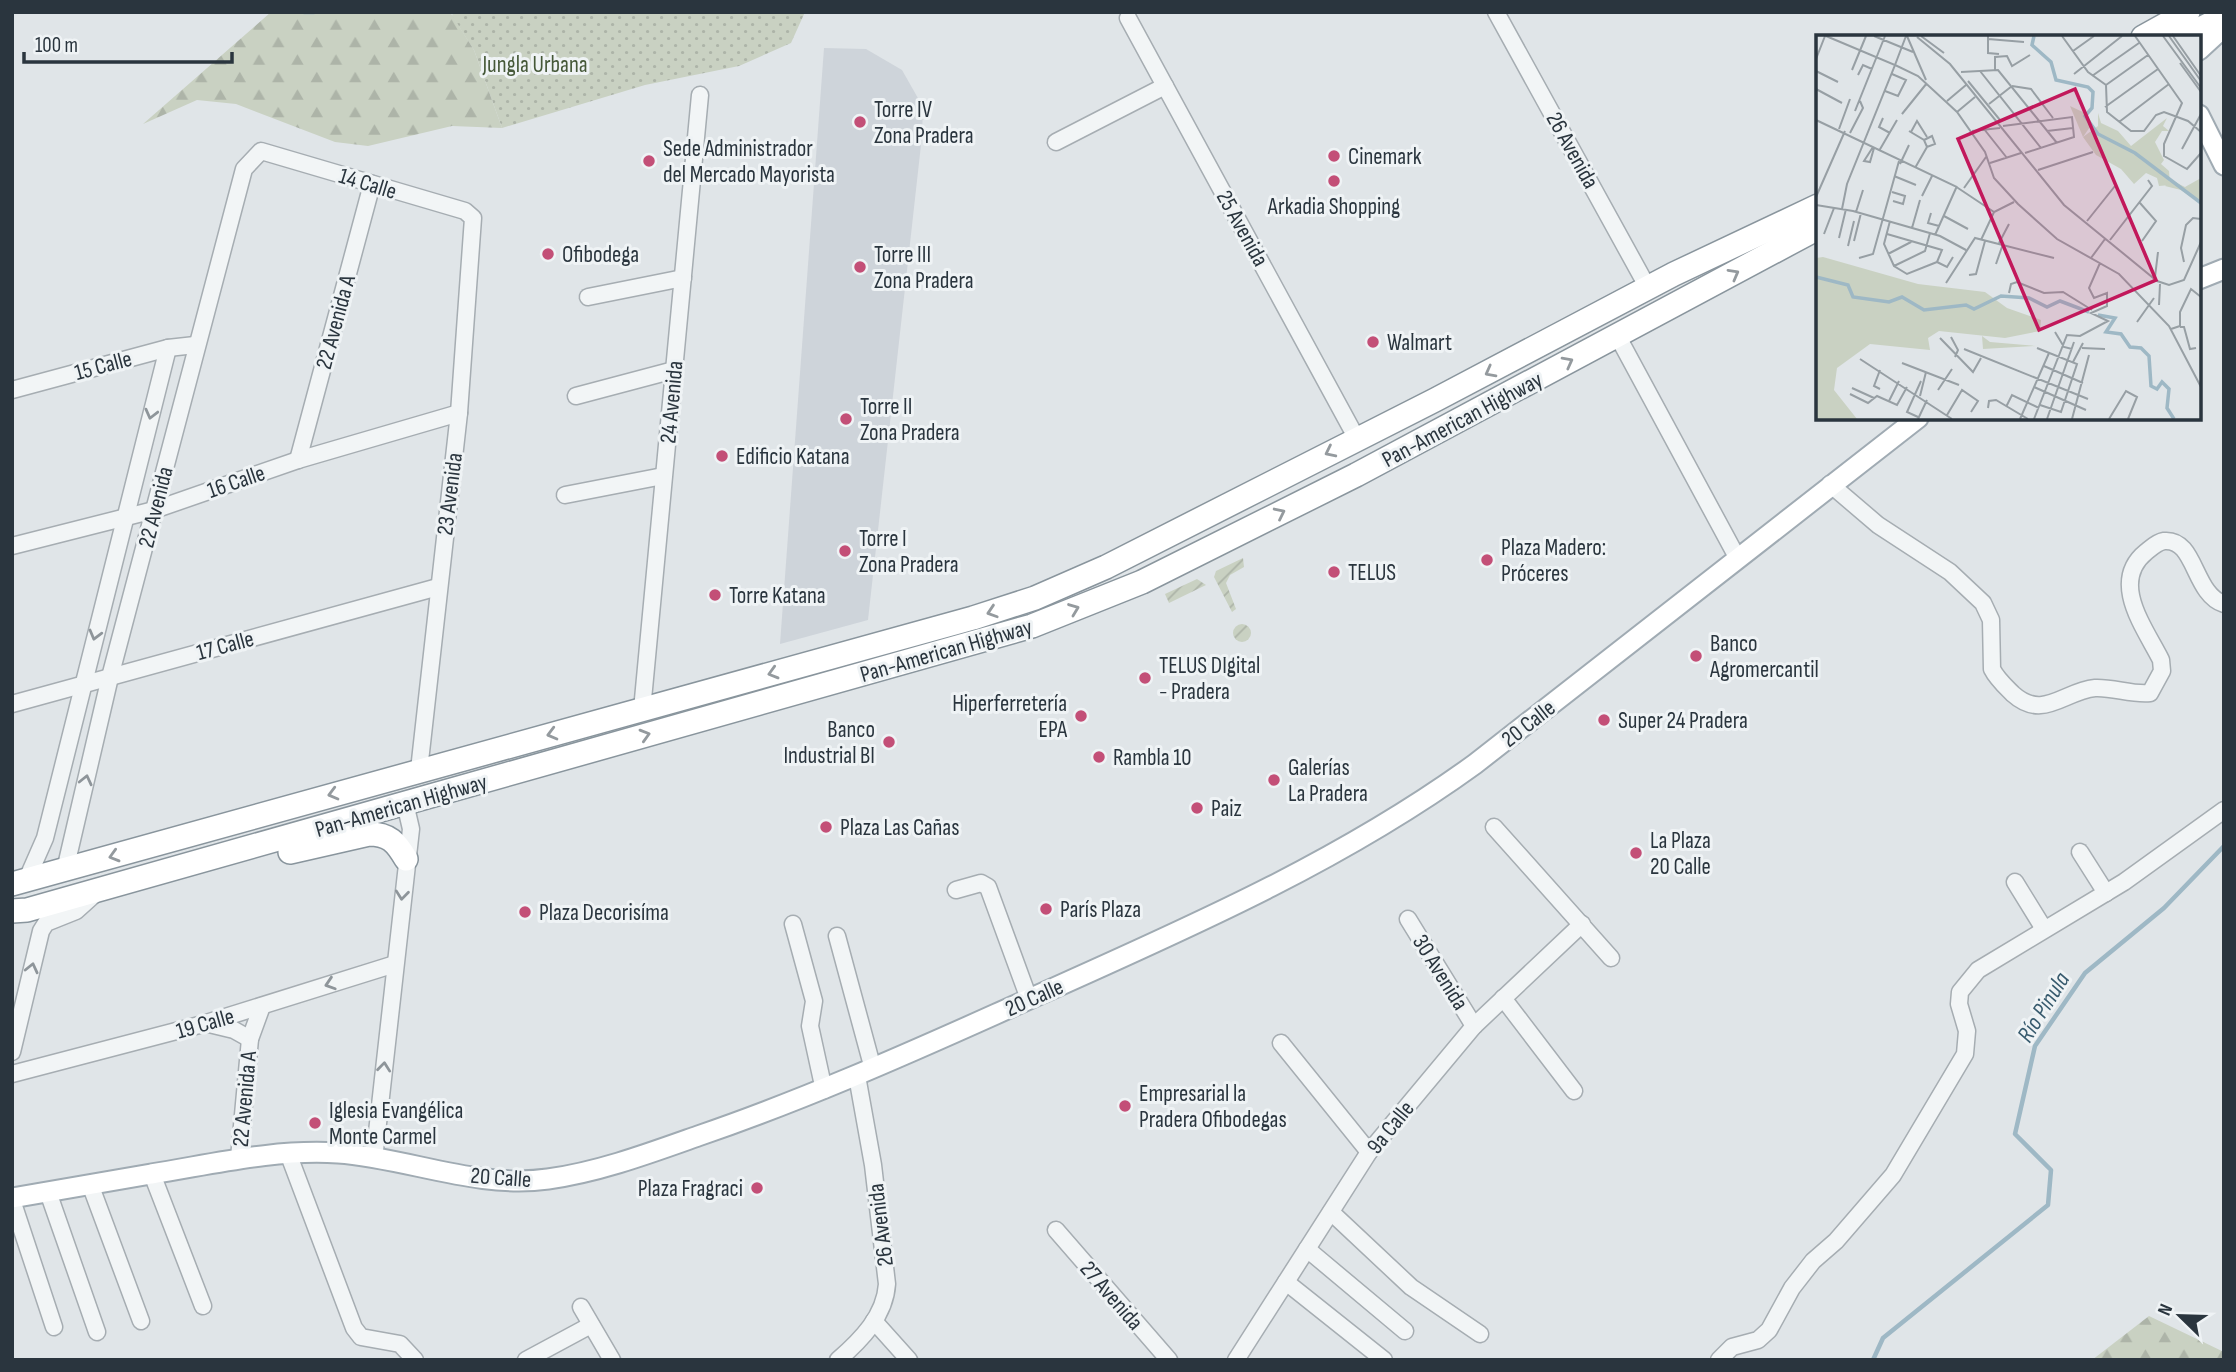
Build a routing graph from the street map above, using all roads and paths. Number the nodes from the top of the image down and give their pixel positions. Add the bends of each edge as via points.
1 (1496, 12) edge
2 (2189, 12) edge
3 (2224, 17) edge
4 (1128, 18) dead end
5 (2224, 27) edge
6 (2147, 35) edge
7 (2188, 35) edge
8 (2201, 48) edge
9 (1165, 86) junction
10 (700, 94) dead end
11 (2201, 104) edge
12 (2201, 119) edge
13 (1056, 142) dead end
14 (2224, 142) edge
15 (261, 151) joint
16 (2224, 165) edge
17 (372, 184) junction
18 (1816, 193) edge
19 (1816, 207) edge
20 (473, 218) joint
21 (1816, 229) edge
22 (1816, 238) edge
23 (1788, 244) junction
24 (1702, 260) junction
25 (2224, 269) edge
26 (682, 278) junction
27 (2201, 278) edge
28 (1648, 288) junction
29 (588, 297) dead end
30 (1618, 335) junction
31 (195, 345) junction
32 (167, 348) junction
33 (674, 370) junction
34 (12, 390) edge
35 (576, 396) dead end
36 (459, 413) junction
37 (1915, 420) edge
38 (1357, 439) junction
39 (298, 460) junction
40 (663, 476) junction
41 (1830, 484) junction
42 (565, 495) dead end
43 (154, 510) junction
44 (125, 518) junction
45 (12, 546) edge
46 (1738, 559) junction
47 (438, 587) junction
48 (2224, 604) edge
49 (110, 677) junction
50 (82, 685) junction
51 (12, 704) edge
52 (642, 710) junction
53 (419, 770) junction
54 (405, 803) junction
55 (2224, 810) edge
56 (1494, 828) dead end
57 (2080, 852) dead end
58 (406, 859) junction
59 (65, 870) junction
60 (158, 876) junction
61 (16, 882) edge
62 (2015, 882) dead end
63 (956, 890) dead end
64 (99, 891) junction
65 (2106, 893) junction
66 (16, 914) edge
67 (1408, 919) dead end
68 (793, 924) dead end
69 (1582, 924) junction
70 (2045, 929) junction
71 (837, 936) dead end
72 (1611, 958) dead end
73 (395, 964) junction
74 (1503, 998) junction
75 (1029, 999) junction
76 (262, 1006) junction
77 (203, 1024) junction
78 (1474, 1026) junction
79 (250, 1039) junction
80 (1282, 1043) dead end
81 (12, 1052) edge
82 (865, 1072) junction
83 (12, 1074) edge
84 (824, 1090) junction
85 (1574, 1091) dead end
86 (1369, 1152) junction
87 (288, 1153) junction
88 (239, 1158) junction
89 (374, 1160) junction
90 (152, 1174) junction
91 (90, 1184) junction
92 (48, 1192) junction
93 (12, 1199) edge
94 (1331, 1212) junction
95 (1056, 1230) dead end
96 (1307, 1249) junction
97 (1286, 1282) junction
98 (203, 1306) dead end
99 (581, 1307) dead end
100 (141, 1321) dead end
101 (874, 1321) junction
102 (591, 1325) junction
103 (54, 1327) dead end
104 (1405, 1331) dead end
105 (97, 1332) dead end
106 (1480, 1334) dead end
107 (415, 1360) edge
108 (526, 1360) edge
109 (611, 1360) edge
110 (838, 1360) edge
111 (909, 1360) edge
112 (1168, 1360) edge
113 (1236, 1360) edge
114 (1384, 1360) edge
115 (1719, 1360) edge

1 - 28 street, 26 Avenida
2 - 6 highway
3 - 7 highway
4 - 9 street, 25 Avenida
5 - 8 main road
9 - 13 street
9 - 38 street, 25 Avenida
10 - 26 street, 24 Avenida
11 - 14 main road
12 - 16 main road
15 - 17 street, 14 Calle
15 - 31 street, 22 Avenida via 244,169
17 - 20 street, 14 Calle via 465,211
17 - 39 street, 22 Avenida A
18 - 24 highway via 1749,228
19 - 24 highway, Pan-American Highway
20 - 36 street, 23 Avenida
21 - 23 highway, Pan-American Highway
22 - 23 highway
30 -> 23 highway, Pan-American Highway
24 - 28 highway, Pan-American Highway
25 - 27 main road
26 - 29 street
26 - 33 street, 24 Avenida
28 -> 38 highway, Pan-American Highway
30 - 46 street
54 -> 30 highway, Pan-American Highway via 1012,634 1103,598 1356,475
31 - 32 street, 15 Calle
31 - 43 street, 22 Avenida
32 - 34 street, 15 Calle
32 -> 44 street, 22 Avenida
33 - 35 street
33 - 40 street, 24 Avenida
36 - 39 street, 16 Calle
36 - 47 street, 23 Avenida
37 - 41 main road, 20 Calle
38 -> 52 highway, Pan-American Highway via 1106,567 1035,598
39 - 43 street, 16 Calle
40 - 42 street
40 - 52 street, 24 Avenida
41 - 46 main road, 20 Calle
41 - 48 street via 1878,525 1950,572 1983,603 1991,620 1995,676 2018,698 2036,707 2097,688 2150,694 2162,671 2161,660 2130,599 2129,580 2135,563 2160,541 2173,541 2184,548 2203,587
43 - 44 street, 16 Calle
43 - 49 street, 22 Avenida
44 - 45 street, 16 Calle
44 -> 50 street, 22 Avenida
46 - 75 main road, 20 Calle via 1407,813 1307,868
47 - 49 street, 17 Calle
47 - 53 street, 23 Avenida
49 - 50 street, 17 Calle
59 -> 49 street, 22 Avenida
50 - 51 street, 17 Calle
50 - 61 street, 22 Avenida via 45,838
52 -> 53 highway, Pan-American Highway
53 -> 59 highway, Pan-American Highway
54 - 58 street via 411,829
54 - 60 highway, Pan-American Highway
55 - 65 street
56 - 69 street
57 - 65 street
58 - 60 highway via 396,842 369,834 181,881
58 -> 73 street
59 - 61 highway, Pan-American Highway
60 - 64 highway, Pan-American Highway
62 - 70 street
63 - 75 street via 981,883 988,887
64 - 66 highway, Pan-American Highway
81 -> 64 street via 41,931 46,923 76,911
65 - 70 street
67 - 78 street, 30 Avenida
68 - 84 street via 814,1001 810,1026
69 - 72 street
69 - 74 street, 9a Calle
70 - 115 street via 1967,981 1959,1004 1967,1031 1965,1054 1893,1175 1813,1261 1769,1330 1758,1340 1732,1347
71 - 82 street, 26 Avenida
73 -> 76 street, 19 Calle
89 -> 73 street
74 - 78 street, 9a Calle
74 - 85 street
75 - 82 main road, 20 Calle
76 - 77 street, 19 Calle
76 - 79 street, 22 Avenida A
77 - 79 street, 22 Avenida A via 220,1025
77 - 83 street, 19 Calle
78 - 86 street, 9a Calle
79 - 88 street, 22 Avenida A
80 - 86 street
82 - 84 main road, 20 Calle
82 - 101 street, 26 Avenida via 887,1284
84 - 89 main road, 20 Calle via 641,1156 545,1180 484,1178
86 - 94 street, 9a Calle
87 - 88 main road, 20 Calle
87 - 89 main road, 20 Calle
87 - 107 street via 354,1328 361,1337 400,1344
88 - 90 main road, 20 Calle
90 - 91 main road, 20 Calle
90 - 98 street
91 - 92 main road, 20 Calle
91 - 100 street
92 - 93 main road, 20 Calle
92 - 105 street
93 - 103 street
94 - 96 street, 9a Calle
94 - 106 street via 1411,1287
95 - 112 street, 27 Avenida
96 - 97 street, 9a Calle
96 - 104 street
97 - 113 street, 9a Calle
97 - 114 street
99 - 102 street
101 - 110 street, 26 Avenida
101 - 111 street
102 - 108 street
102 - 109 street

